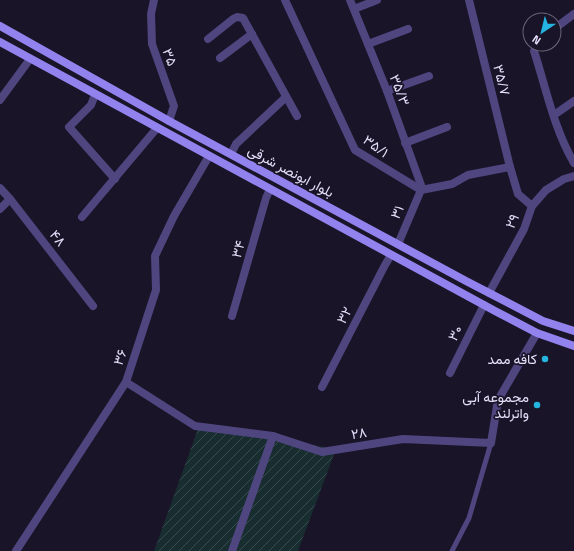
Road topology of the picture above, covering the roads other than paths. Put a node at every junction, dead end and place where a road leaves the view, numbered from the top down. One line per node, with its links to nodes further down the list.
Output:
1 (154, 0): 26 (street, ۳۵)
2 (285, 0): 38 (street, ۳۵/۱)
3 (350, 0): 6 (street, ۳۵/۳)
4 (377, 0): 6 (street)
5 (469, 0): 33 (street, ۳۵/۷)
6 (354, 9): 14 (street, ۳۵/۳)
7 (574, 14): 8 (street)
8 (562, 23)
9 (0, 26): 26 (main road, بلوار ابونصر شرقی)
10 (408, 29): 14 (street)
11 (252, 34): 12 (street); 16 (street); 21 (street)
12 (208, 39)
13 (0, 42): 17 (main road, بلوار ابونصر شرقی)
14 (368, 44): 19 (street, ۳۵/۳)
15 (534, 52): 24 (street)
16 (220, 58)
17 (30, 59): 20 (main road, بلوار ابونصر شرقی); 22 (street)
18 (429, 76): 19 (street)
19 (387, 91): 29 (street, ۳۵/۳)
20 (96, 95): 28 (main road, بلوار ابونصر شرقی); 35 (street)
21 (286, 97): 25 (street); 30 (street)
22 (0, 100)
23 (574, 101): 24 (street)
24 (554, 115): 32 (street)
25 (297, 116)
26 (169, 121): 30 (main road, بلوار ابونصر شرقی)
27 (447, 127): 29 (street)
28 (157, 128): 31 (main road, بلوار ابونصر شرقی); 35 (street)
29 (406, 143): 38 (street, ۳۵/۳)
30 (231, 154): 43 (main road, بلوار ابونصر شرقی)
31 (209, 156): 37 (main road, بلوار ابونصر شرقی); 53 (street, ۳۶)
32 (574, 163)
33 (510, 167): 38 (street); 40 (street, ۳۵/۷)
34 (574, 176): 40 (street, ۲۹)
35 (115, 179): 42 (street)
36 (0, 188): 39 (street, ۴۸)
37 (270, 189): 44 (main road, بلوار ابونصر شرقی); 48 (street, ۳۴)
38 (421, 190): 43 (street, ۳۱)
39 (10, 199): 41 (street); 46 (street, ۴۸)
40 (532, 206): 45 (street, ۲۹)
41 (0, 209)
42 (82, 217)
43 (398, 244): 45 (main road, بلوار ابونصر شرقی)
44 (391, 255): 47 (main road, بلوار ابونصر شرقی); 54 (street, ۳۲)
45 (489, 293): 49 (main road, بلوار ابونصر شرقی)
46 (93, 306)
47 (484, 306): 50 (main road, بلوار ابونصر شرقی); 52 (street, ۳۰)
48 (232, 316)
49 (574, 331)
50 (537, 333): 51 (main road, بلوار ابونصر شرقی); 56 (street)
51 (574, 346)
52 (450, 373)
53 (126, 382): 55 (street, ۲۸); 57 (street, ۳۶)
54 (322, 387)
55 (273, 436): 56 (street, ۲۸); 58 (street)
56 (491, 443): 59 (lane)
57 (16, 551)
58 (232, 551)
59 (452, 551)

